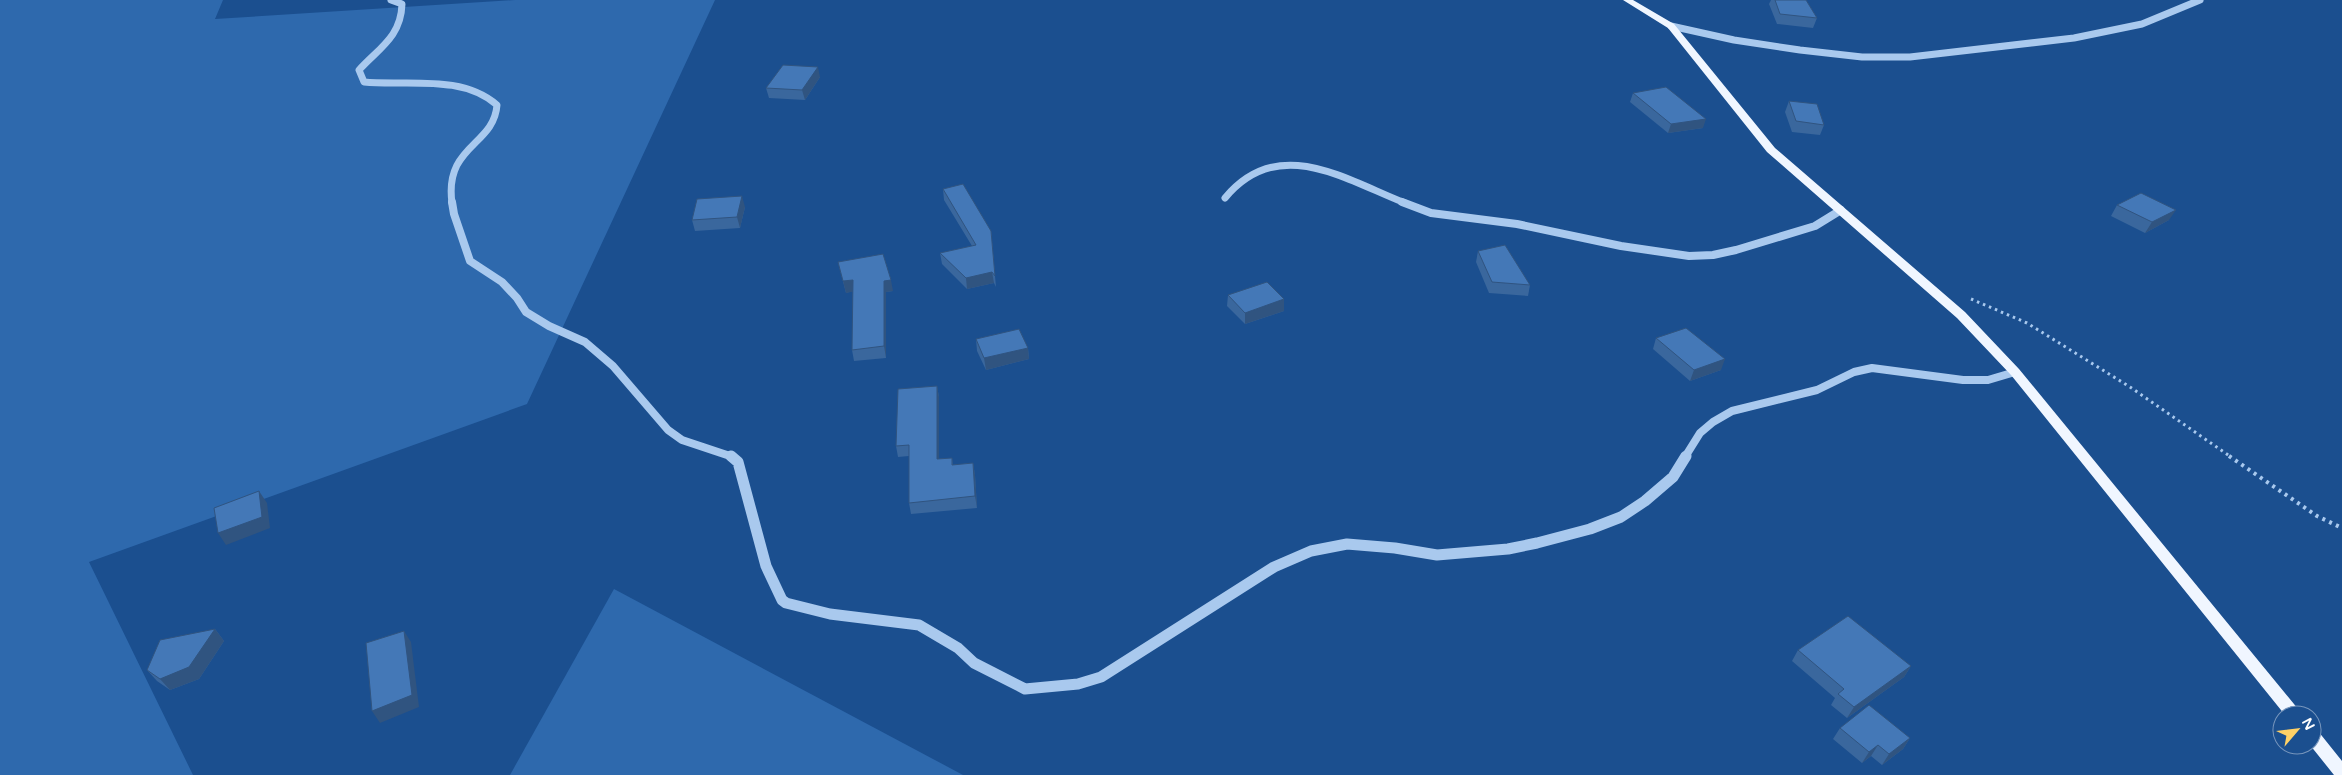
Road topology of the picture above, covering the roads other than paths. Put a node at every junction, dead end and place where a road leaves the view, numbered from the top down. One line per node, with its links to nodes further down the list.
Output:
1 (391, 0): 7 (street)
2 (1627, 0): 4 (main road)
3 (2200, 0): 4 (street)
4 (1671, 26): 6 (main road)
5 (1225, 198): 6 (street)
6 (1841, 210): 7 (main road)
7 (2015, 372): 8 (main road)
8 (2287, 705)
9 (2322, 748): 10 (main road)
10 (2342, 772)

